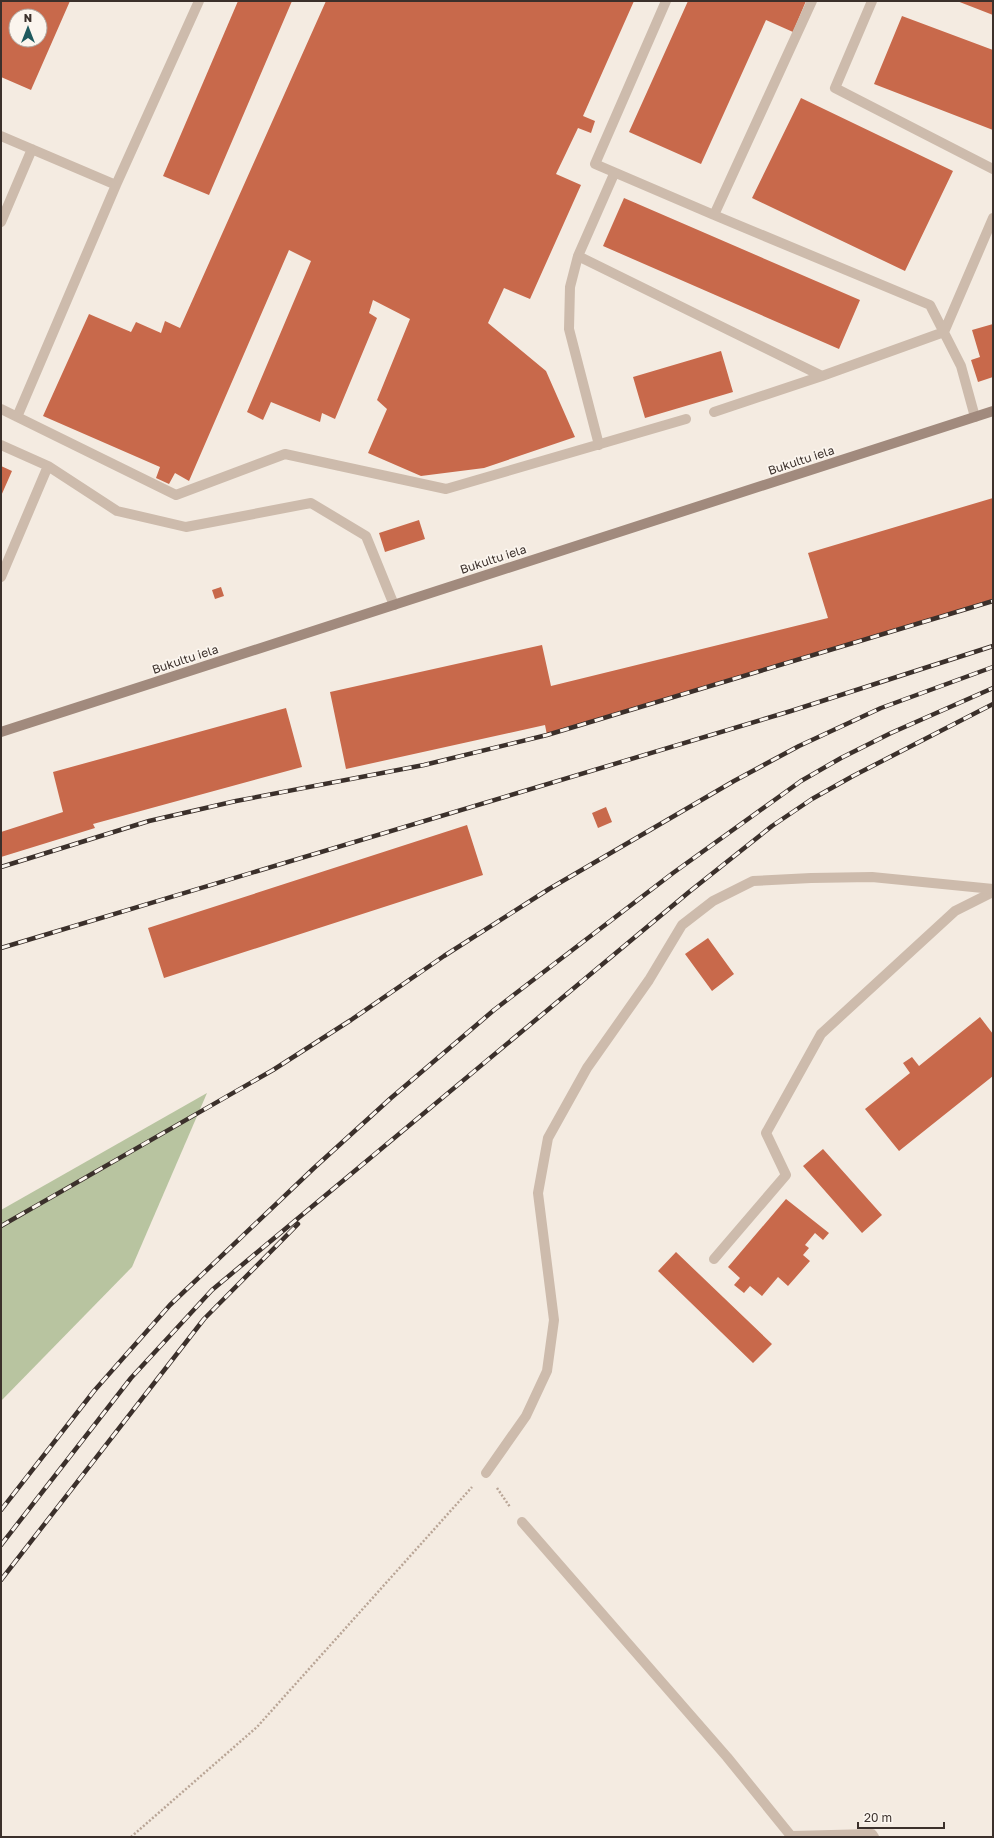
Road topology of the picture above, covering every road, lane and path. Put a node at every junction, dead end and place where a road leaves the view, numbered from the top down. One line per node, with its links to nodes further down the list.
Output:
1 (199, 1): 9 (street)
2 (666, 1): 8 (street)
3 (812, 1): 10 (street)
4 (872, 1): 7 (street)
5 (1, 136): 6 (street)
6 (32, 149): 9 (street); 12 (street)
7 (993, 169)
8 (614, 174): 10 (street); 13 (street)
9 (116, 185): 19 (street)
10 (714, 216): 14 (street)
11 (993, 218): 14 (street)
12 (1, 222)
13 (578, 256): 15 (street); 23 (street)
14 (944, 332): 15 (street); 20 (street)
15 (822, 376): 18 (street)
16 (1, 409): 19 (street)
17 (993, 411): 20 (street, Bukultu iela)
18 (714, 412)
19 (18, 417): 23 (street)
20 (975, 417): 26 (street, Bukultu iela)
21 (686, 419): 23 (street)
22 (1, 445): 24 (street)
23 (599, 445)
24 (48, 466): 25 (street); 26 (street)
25 (1, 577)
26 (394, 605): 27 (street, Bukultu iela)
27 (1, 732)
28 (993, 889): 31 (street)
29 (993, 892): 30 (street)
30 (714, 1259)
31 (486, 1473): 32 (path); 33 (path)
32 (522, 1522): 34 (street)
33 (131, 1837)
34 (874, 1837)

